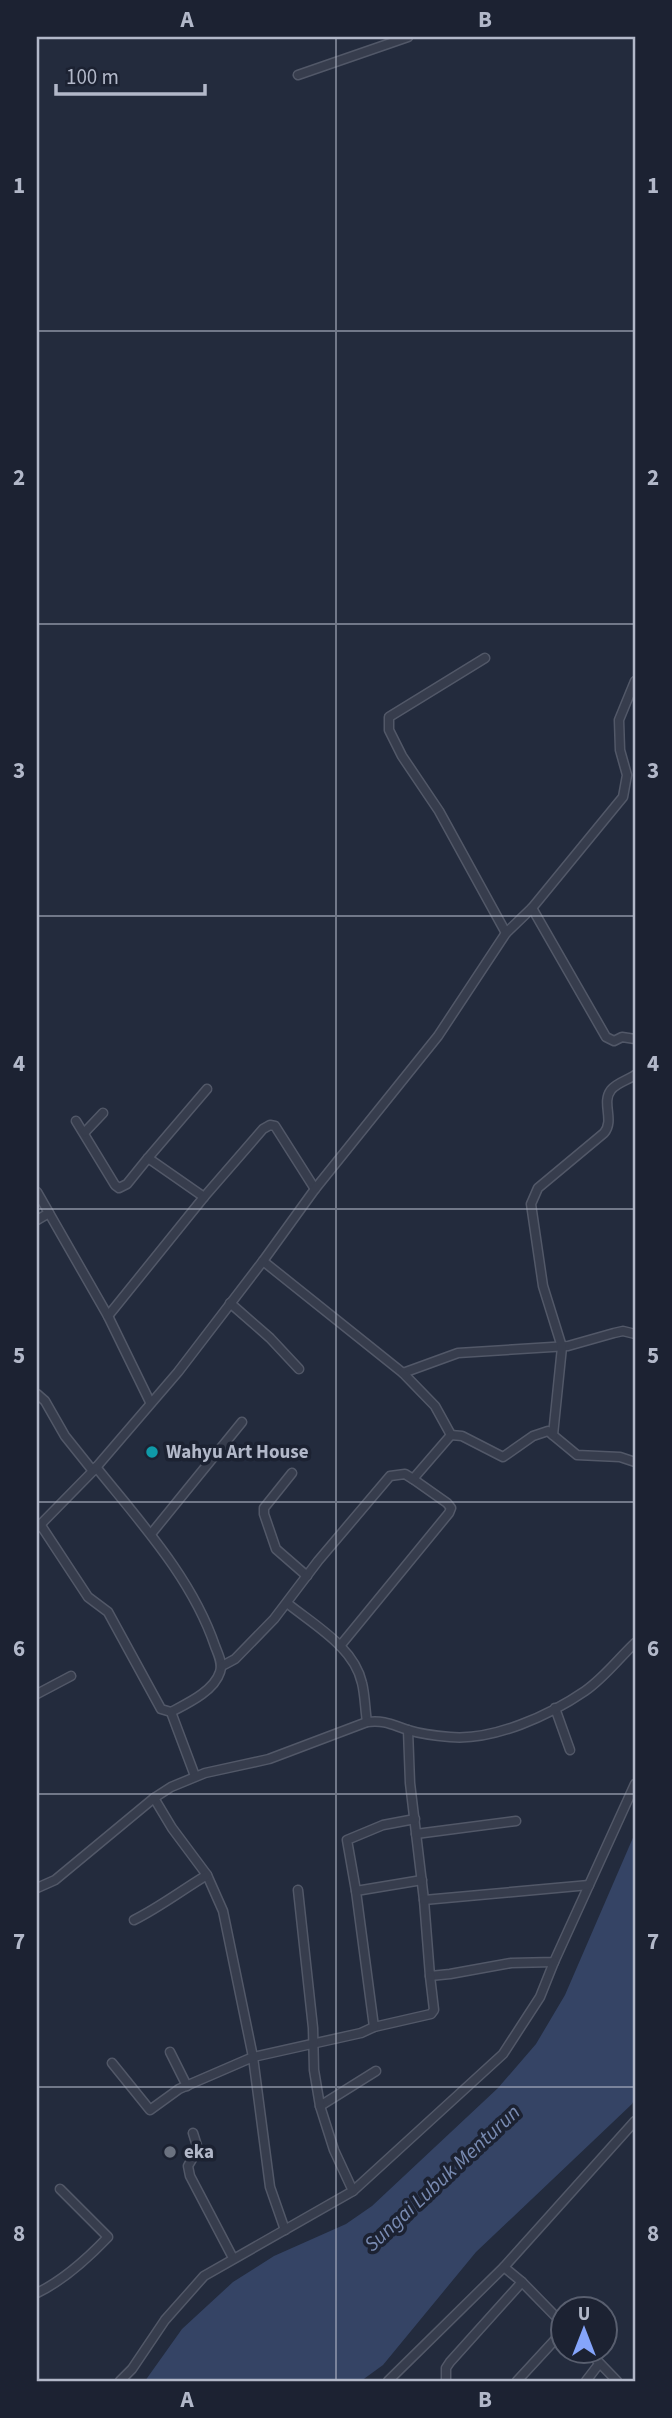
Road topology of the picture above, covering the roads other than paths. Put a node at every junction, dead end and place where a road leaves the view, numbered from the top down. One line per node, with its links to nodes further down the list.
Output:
1 (408, 37): 2 (street)
2 (298, 75)
3 (485, 659): 7 (street)
4 (635, 681): 5 (street)
5 (633, 695): 6 (street)
6 (532, 908): 7 (street); 8 (street)
7 (506, 933): 15 (street)
8 (635, 1039)
9 (635, 1075): 24 (street)
10 (207, 1089): 14 (street)
11 (103, 1113): 13 (street)
12 (76, 1121): 13 (street)
13 (85, 1132): 14 (street)
14 (148, 1158): 17 (street)
15 (315, 1189): 17 (street); 20 (street)
16 (37, 1192): 18 (street)
17 (204, 1198): 22 (street)
18 (49, 1213): 19 (street); 22 (street)
19 (37, 1220)
20 (263, 1261): 21 (street); 26 (street)
21 (230, 1303): 25 (street); 28 (street)
22 (108, 1315): 28 (street)
23 (635, 1334): 24 (street)
24 (562, 1347): 26 (street); 31 (street)
25 (299, 1369)
26 (403, 1373): 30 (street)
27 (37, 1394): 33 (street)
28 (150, 1402): 33 (street)
29 (242, 1422): 37 (street)
30 (450, 1435): 31 (street); 35 (street)
31 (553, 1435): 32 (street)
32 (635, 1462)
33 (94, 1469): 36 (street); 37 (street)
34 (292, 1473): 38 (street)
35 (413, 1479): 38 (street); 41 (street)
36 (39, 1526): 46 (street)
37 (151, 1535): 42 (street)
38 (307, 1576): 39 (street)
39 (287, 1603): 41 (street); 42 (street)
40 (635, 1643): 45 (street)
41 (340, 1646): 47 (street)
42 (222, 1666): 46 (street)
43 (71, 1676): 44 (street)
44 (37, 1694)
45 (555, 1707): 48 (street); 49 (street)
46 (171, 1712): 50 (street)
47 (367, 1722): 48 (street); 50 (street)
48 (408, 1730): 53 (street)
49 (570, 1750)
50 (195, 1776): 52 (street)
51 (635, 1784): 58 (street)
52 (154, 1798): 56 (street); 59 (street)
53 (415, 1819): 55 (street); 61 (street)
54 (516, 1821): 55 (street)
55 (416, 1834): 57 (street)
56 (207, 1875): 63 (street); 69 (street)
57 (422, 1880): 61 (street); 62 (street)
58 (589, 1885): 62 (street); 64 (street)
59 (37, 1888)
60 (298, 1890): 67 (street)
61 (356, 1891): 66 (street)
62 (424, 1900): 65 (street)
63 (134, 1920)
64 (554, 1962): 65 (street); 77 (street)
65 (430, 1976): 66 (street)
66 (374, 2027): 67 (street)
67 (314, 2043): 69 (street); 73 (street)
68 (170, 2052): 72 (street)
69 (253, 2057): 72 (street); 78 (street)
70 (112, 2063): 72 (street)
71 (376, 2071): 73 (street)
72 (187, 2086)
73 (320, 2106): 77 (street)
74 (635, 2121): 80 (street)
75 (193, 2133): 79 (street)
76 (60, 2189): 82 (street)
77 (353, 2192): 78 (street)
78 (285, 2230): 79 (street)
79 (233, 2258): 88 (street)
80 (504, 2267): 81 (street); 87 (street)
81 (522, 2282): 83 (street); 89 (street)
82 (37, 2293)
83 (550, 2313)
84 (550, 2344): 90 (street)
85 (597, 2366): 91 (street)
86 (601, 2366): 92 (street)
87 (391, 2378)
88 (120, 2381)
89 (446, 2381)
90 (517, 2381)
91 (586, 2381)
92 (617, 2381)

